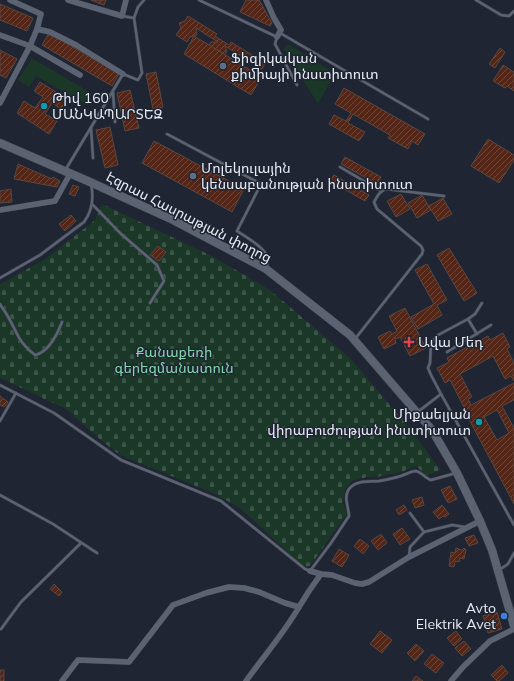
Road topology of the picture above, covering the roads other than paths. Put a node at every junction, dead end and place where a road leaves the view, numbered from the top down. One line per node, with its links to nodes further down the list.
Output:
1 (10, 0): 11 (street)
2 (68, 0): 9 (street)
3 (126, 0): 9 (street)
4 (144, 0): 10 (lane)
5 (199, 0): 13 (lane)
6 (266, 0): 13 (street)
7 (476, 0): 8 (lane)
8 (514, 11)
9 (122, 16): 10 (lane)
10 (134, 18): 15 (lane)
11 (37, 29): 14 (street); 15 (street)
12 (0, 35): 14 (street)
13 (278, 35): 17 (lane); 21 (lane)
14 (30, 46): 16 (street); 19 (street)
15 (123, 74): 18 (lane)
16 (80, 75)
17 (297, 85)
18 (113, 91): 22 (lane); 23 (lane)
19 (2, 95): 20 (street)
20 (0, 103)
21 (428, 119)
22 (115, 122)
23 (90, 128): 27 (lane); 29 (lane)
24 (167, 134): 35 (lane)
25 (0, 140): 29 (street, Էզրաս Հասրաթյան փողոց)
26 (0, 144): 29 (street, Էզրաս Հասրաթյան փողոց)
27 (93, 158)
28 (340, 167): 31 (lane)
29 (67, 171): 30 (street, Էզրաս Հասրաթյան փողոց); 34 (street); 35 (street, Էզրաս Հասրաթյան փողոց)
30 (90, 182): 33 (lane); 35 (street, Էզրաս Հասրաթյան փողոց)
31 (381, 191): 32 (lane); 44 (lane)
32 (444, 196)
33 (92, 203): 36 (lane); 37 (lane)
34 (0, 210)
35 (267, 268): 44 (street, Էզրաս Հասրաթյան փողոց)
36 (0, 278)
37 (150, 303)
38 (482, 303): 40 (lane)
39 (0, 304): 41 (lane)
40 (468, 319): 43 (lane); 48 (lane)
41 (62, 322)
42 (491, 325): 43 (lane)
43 (476, 334): 45 (lane)
44 (355, 339): 49 (street, Էզրաս Հասրաթյան փողոց)
45 (447, 352)
46 (0, 385): 47 (lane)
47 (16, 394): 50 (lane); 63 (lane)
48 (441, 394): 49 (lane); 55 (lane)
49 (418, 412): 51 (street, Էզրաս Հասրաթյան փողոց); 62 (street, Էզրաս Հասրաթյան փողոց)
50 (0, 421)
51 (457, 473): 54 (street, Էզրաս Հասրաթյան փողոց); 63 (lane)
52 (0, 495): 58 (lane)
53 (410, 512): 57 (lane)
54 (480, 521): 56 (street); 62 (street, Էզրաս Հասրաթյան փողոց)
55 (514, 525)
56 (466, 527): 57 (lane); 61 (street)
57 (424, 532): 61 (lane)
58 (81, 543): 59 (lane); 68 (lane)
59 (97, 553)
60 (514, 553): 62 (lane)
61 (409, 557): 64 (street)
62 (499, 570): 66 (street, Էզրաս Հասրաթյան փողոց); 67 (street, Էզրաս Հասրաթյան փողոց)
63 (310, 571): 64 (street)
64 (321, 574): 65 (street)
65 (299, 607): 70 (street); 71 (street)
66 (514, 613)
67 (514, 626)
68 (2, 629)
69 (514, 629): 72 (street)
70 (62, 681)
71 (246, 681)
72 (451, 681)

